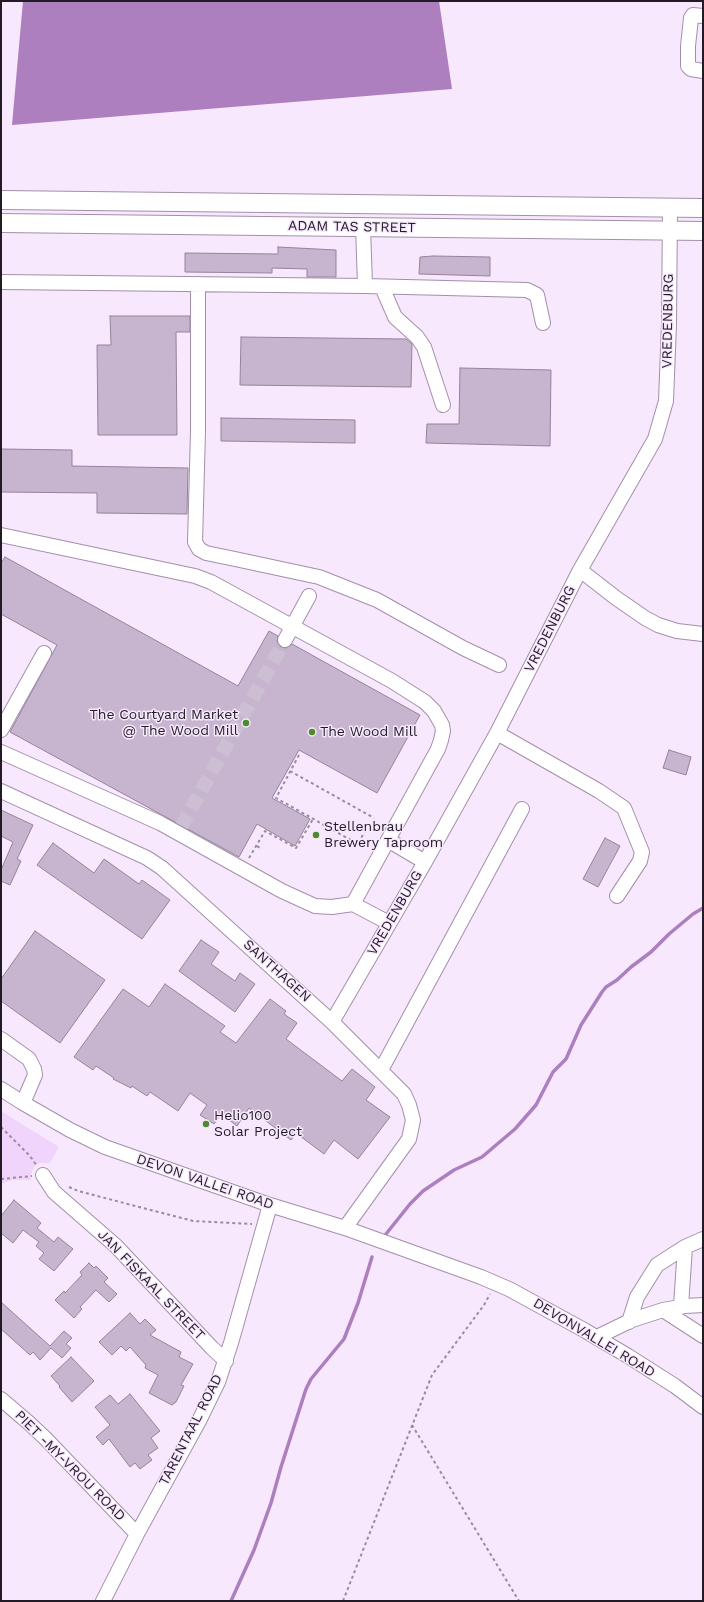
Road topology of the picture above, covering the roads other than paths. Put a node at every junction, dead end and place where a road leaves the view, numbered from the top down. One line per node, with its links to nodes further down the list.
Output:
1 (703, 16): 2 (street)
2 (703, 71)
3 (1, 200): 4 (main road, ADAM TAS STREET)
4 (670, 207): 5 (main road, ADAM TAS STREET); 8 (street, VREDENBURG)
5 (703, 208)
6 (1, 223): 7 (main road, ADAM TAS STREET)
7 (364, 227): 8 (main road, ADAM TAS STREET); 12 (street)
8 (669, 231): 9 (main road, ADAM TAS STREET); 17 (street, VREDENBURG)
9 (703, 231)
10 (1, 282): 11 (street)
11 (198, 284): 12 (street); 23 (street)
12 (365, 286): 13 (street)
13 (382, 287): 14 (street); 15 (street)
14 (543, 324)
15 (443, 405)
16 (1, 535): 19 (street)
17 (580, 570): 20 (street); 25 (street, VREDENBURG)
18 (309, 596): 19 (street)
19 (292, 626): 21 (street); 29 (street)
20 (703, 634)
21 (285, 640)
22 (44, 653): 24 (street)
23 (498, 665)
24 (1, 730)
25 (497, 733): 30 (street, VREDENBURG); 31 (street)
26 (1, 752): 32 (street)
27 (1, 792): 34 (street, SANTHAGEN)
28 (522, 809): 36 (street)
29 (388, 840): 30 (street); 32 (street)
30 (425, 862): 33 (street, VREDENBURG)
31 (617, 896)
32 (354, 904): 33 (street)
33 (390, 923): 34 (street, VREDENBURG)
34 (332, 1022): 36 (street, SANTHAGEN)
35 (1, 1039): 38 (street)
36 (381, 1070): 41 (street, SANTHAGEN)
37 (1, 1088): 38 (street, DEVON VALLEI ROAD)
38 (23, 1104): 40 (street, DEVON VALLEI ROAD)
39 (43, 1175): 51 (street, JAN FISKAAL STREET)
40 (270, 1205): 41 (street, DEVON VALLEI ROAD); 51 (street, TARENTAAL ROAD)
41 (345, 1228): 44 (street, DEVON VALLEI ROAD)
42 (703, 1239): 43 (street)
43 (685, 1247): 46 (street); 48 (street)
44 (481, 1277): 50 (street, DEVONVALLEI ROAD)
45 (703, 1305): 46 (street)
46 (681, 1306): 47 (street)
47 (663, 1310): 48 (street); 49 (street)
48 (629, 1322): 50 (street)
49 (703, 1336)
50 (597, 1337): 53 (street, DEVONVALLEI ROAD)
51 (226, 1361): 54 (street, TARENTAAL ROAD)
52 (1, 1399): 54 (street, PIET -MY-VROU ROAD)
53 (703, 1407)
54 (137, 1534): 55 (street, TARENTAAL ROAD)
55 (103, 1601)

